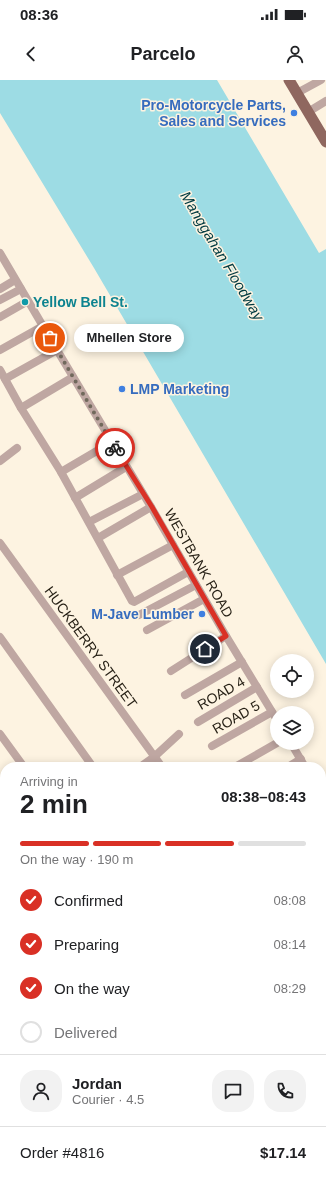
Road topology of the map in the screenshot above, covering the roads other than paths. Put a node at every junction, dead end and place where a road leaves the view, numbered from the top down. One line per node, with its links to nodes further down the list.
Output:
1 (289, 80): 3 (main road)
2 (321, 80): 3 (street)
3 (297, 93): 5 (main road)
4 (326, 101): 5 (street)
5 (308, 112): 6 (main road)
6 (324, 135)
7 (0, 253): 8 (street, WESTBANK ROAD)
8 (16, 280): 9 (street, WESTBANK ROAD); 10 (street)
9 (21, 288): 11 (street); 12 (street, WESTBANK ROAD)
10 (0, 289)
11 (0, 300)
12 (28, 300): 13 (street); 14 (street, WESTBANK ROAD)
13 (0, 317)
14 (43, 326): 15 (street); 16 (street, WESTBANK ROAD)
15 (0, 350)
16 (56, 350): 18 (street, WESTBANK ROAD); 19 (street)
17 (0, 370): 19 (street)
18 (73, 377): 20 (street); 21 (street, WESTBANK ROAD)
19 (5, 379): 20 (street)
20 (21, 408): 25 (street)
21 (112, 442): 24 (street, WESTBANK ROAD); 25 (street)
22 (17, 448): 23 (street)
23 (0, 460)
24 (126, 467): 26 (street, WESTBANK ROAD); 27 (street)
25 (61, 472): 27 (street)
26 (143, 494): 28 (street, WESTBANK ROAD); 29 (street)
27 (75, 498): 29 (street)
28 (152, 507): 30 (street); 32 (street, WESTBANK ROAD)
29 (89, 522): 30 (street)
30 (98, 538): 34 (street)
31 (0, 543): 53 (street, HUCKBERRY STREET)
32 (173, 545): 33 (street, WESTBANK ROAD); 34 (street)
33 (188, 572): 34 (street); 35 (street, WESTBANK ROAD)
34 (117, 575)
35 (196, 585): 36 (street, WESTBANK ROAD); 37 (street)
36 (204, 599): 38 (street); 39 (street, WESTBANK ROAD)
37 (139, 615)
38 (147, 630)
39 (226, 636): 41 (street, WESTBANK ROAD); 42 (street)
40 (0, 637): 55 (street)
41 (242, 662): 43 (street, WESTBANK ROAD); 44 (street)
42 (171, 671)
43 (257, 687): 45 (street, WESTBANK ROAD); 47 (street, ROAD 4)
44 (185, 695)
45 (270, 709)
46 (270, 713): 50 (street, ROAD 5)
47 (198, 722)
48 (0, 734): 54 (street)
49 (179, 734): 53 (street)
50 (212, 746)
51 (270, 747): 58 (street)
52 (295, 750): 59 (street)
53 (154, 757): 56 (street); 57 (street, HUCKBERRY STREET)
54 (20, 762)
55 (90, 762)
56 (147, 762)
57 (158, 762)
58 (244, 762)
59 (302, 762)

